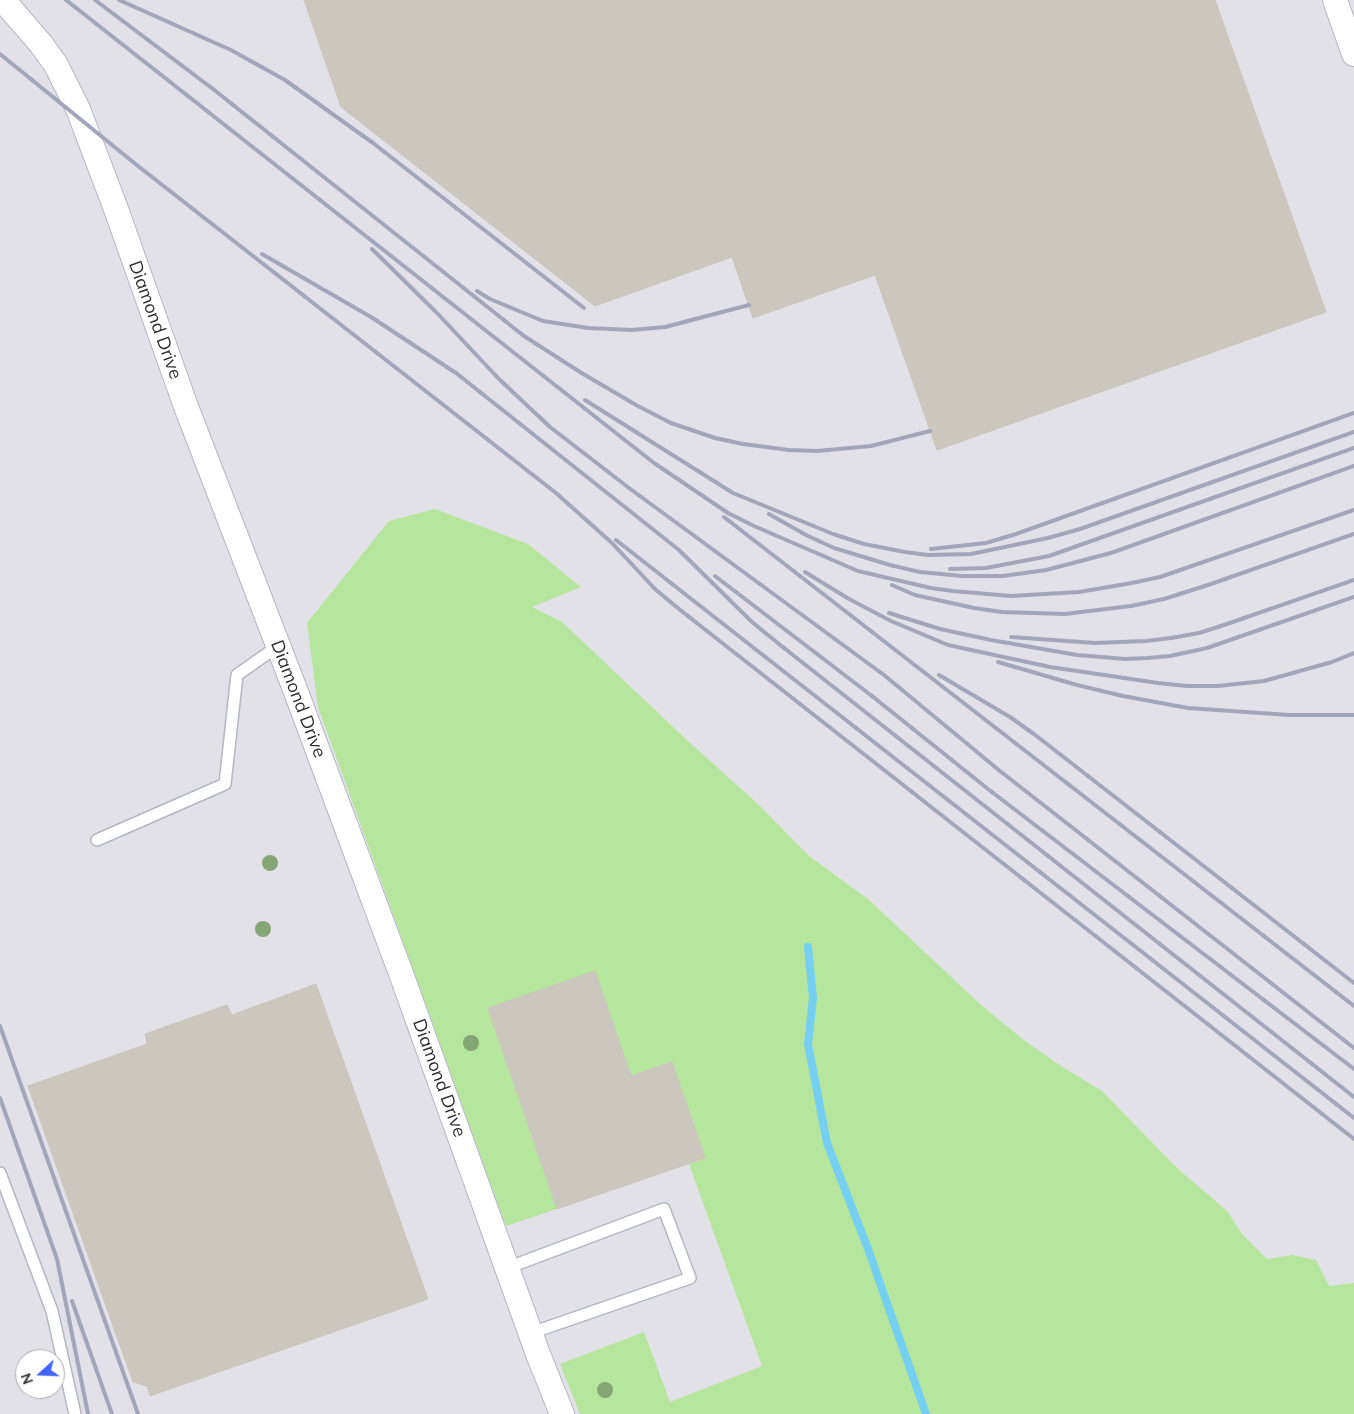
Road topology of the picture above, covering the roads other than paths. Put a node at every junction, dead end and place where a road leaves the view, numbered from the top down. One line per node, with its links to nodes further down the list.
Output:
1 (3, 0): 4 (street, Diamond Drive)
2 (1335, 0): 3 (street)
3 (1354, 54)
4 (278, 646): 5 (lane); 7 (street, Diamond Drive)
5 (97, 840)
6 (0, 1174): 9 (lane)
7 (507, 1268): 8 (street, Diamond Drive); 8 (lane)
8 (531, 1334): 10 (street, Diamond Drive)
9 (75, 1414)
10 (562, 1414)

